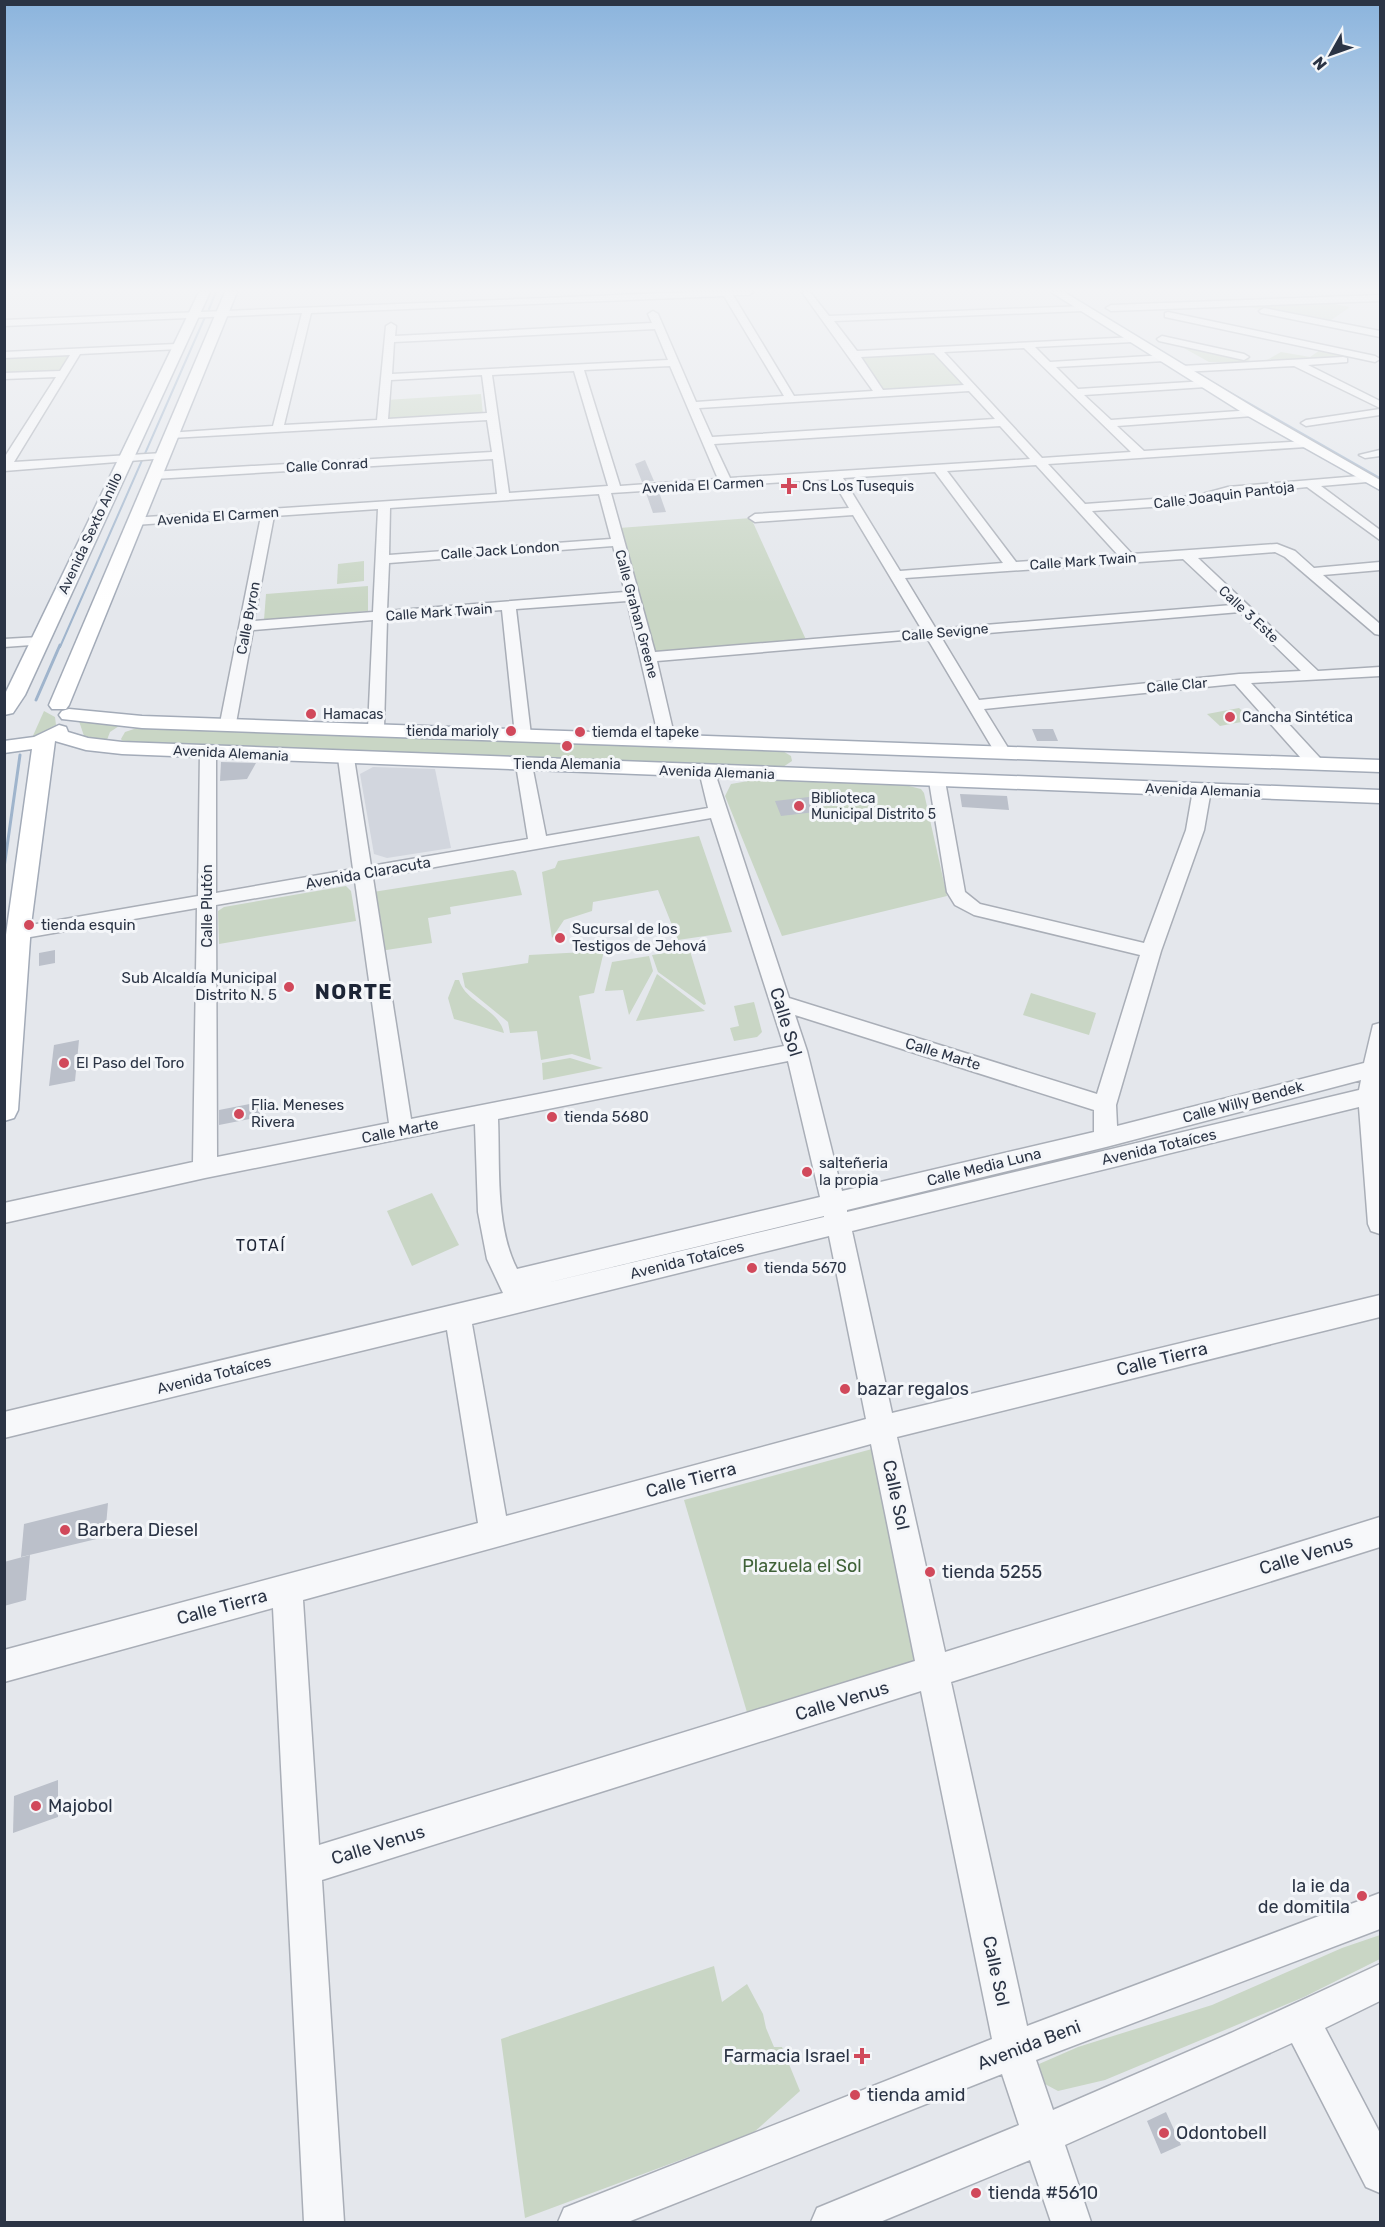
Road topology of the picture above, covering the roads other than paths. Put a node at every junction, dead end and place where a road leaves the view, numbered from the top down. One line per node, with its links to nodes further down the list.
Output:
1 (49, 396): 37 (street)
2 (156, 396): 34 (main road, Avenida Sexto Anillo)
3 (188, 396): 26 (main road)
4 (286, 396): 24 (street)
5 (385, 396): 22 (street)
6 (490, 396): 19 (street)
7 (585, 396): 45 (street, Calle Grahan Greene)
8 (688, 396): 15 (street)
9 (827, 396): 14 (street)
10 (979, 396): 21 (street)
11 (1079, 396): 23 (street)
12 (1225, 396): 18 (main road)
13 (1363, 396): 16 (street)
14 (789, 398): 15 (street)
15 (692, 405): 27 (street)
16 (1380, 405)
17 (1380, 412): 20 (street)
18 (1253, 413): 23 (street); 28 (main road)
19 (494, 416): 22 (street); 31 (street)
20 (1301, 420): 25 (main road)
21 (1004, 422): 27 (street); 35 (street)
22 (382, 423): 24 (street)
23 (1108, 423): 33 (street)
24 (278, 429): 26 (street)
25 (1326, 434)
26 (171, 435): 32 (main road)
27 (708, 441): 42 (street)
28 (1306, 444): 33 (street, Avenida El Carmen); 41 (main road)
29 (1360, 453): 30 (street); 36 (main road)
30 (1380, 453)
31 (499, 455): 39 (street, Calle Conrad); 46 (street)
32 (158, 456): 34 (street); 39 (main road)
33 (1142, 456): 35 (street, Avenida El Carmen)
34 (130, 459): 37 (street); 69 (main road, Avenida Sexto Anillo)
35 (1041, 463): 38 (street, Avenida El Carmen); 48 (street)
36 (1380, 464)
37 (5, 467)
38 (939, 469): 40 (street, Avenida El Carmen); 58 (street)
39 (154, 475): 52 (main road)
40 (836, 476): 42 (street, Avenida El Carmen); 49 (street)
41 (1367, 478): 43 (street, Calle Joaquin Pantoja); 44 (main road)
42 (726, 484): 45 (street, Avenida El Carmen)
43 (1312, 485): 48 (street, Calle Joaquin Pantoja); 53 (street)
44 (1380, 486)
45 (609, 490): 46 (street, Avenida El Carmen); 54 (street, Calle Grahan Greene)
46 (504, 497): 47 (street, Avenida El Carmen)
47 (384, 505): 50 (street, Avenida El Carmen); 57 (street)
48 (1081, 508): 56 (street)
49 (856, 511): 51 (street); 61 (street)
50 (268, 512): 52 (street, Avenida El Carmen); 66 (street, Calle Byron)
51 (755, 518)
52 (135, 521): 76 (main road)
53 (1380, 536)
54 (618, 542): 57 (street, Calle Jack London); 62 (street, Calle Grahan Greene)
55 (1185, 553): 56 (street, Calle Mark Twain); 60 (street, Calle Mark Twain); 64 (street, Calle 3 Este)
56 (1127, 557): 58 (street, Calle Mark Twain)
57 (383, 559): 65 (street)
58 (1012, 566): 61 (street, Calle Mark Twain)
59 (1380, 566): 60 (street)
60 (1310, 572): 67 (street)
61 (896, 575): 68 (street)
62 (632, 596): 63 (street, Calle Mark Twain); 71 (street, Calle Grahan Greene)
63 (509, 606): 65 (street, Calle Mark Twain); 81 (street)
64 (1242, 608): 68 (street, Calle Sevigne); 73 (street, Calle 3 Este)
65 (381, 616): 66 (street, Calle Mark Twain); 80 (street)
66 (246, 626): 79 (street, Calle Byron)
67 (1380, 631)
68 (931, 633): 71 (street, Calle Sevigne); 75 (street)
69 (40, 641): 70 (street); 77 (main road, Avenida Sexto Anillo)
70 (4, 643)
71 (649, 657): 83 (street, Calle Grahan Greene)
72 (1380, 672): 73 (street, Calle Clar)
73 (1314, 675): 74 (street, Calle Clar)
74 (1239, 679): 75 (street, Calle Clar); 91 (street)
75 (974, 705): 89 (street)
76 (50, 707): 77 (main road, Avenida Alemania); 78 (main road, Avenida Alemania); 82 (main road)
77 (5, 709)
78 (142, 722): 79 (main road, Avenida Alemania); 86 (main road)
79 (228, 723): 80 (main road, Avenida Alemania)
80 (376, 728): 81 (main road, Avenida Alemania)
81 (523, 735): 83 (main road, Avenida Alemania)
82 (49, 737): 85 (main road); 86 (main road, Avenida Alemania); 103 (main road)
83 (667, 739): 84 (main road, Avenida Alemania)
84 (774, 743): 87 (main road, Avenida Alemania); 94 (main road)
85 (4, 747)
86 (122, 748): 88 (main road, Avenida Alemania)
87 (934, 749): 89 (main road, Avenida Alemania); 95 (main road)
88 (208, 751): 90 (main road, Avenida Alemania); 102 (street, Calle Plutón)
89 (1002, 751): 91 (main road, Avenida Alemania)
90 (346, 758): 92 (main road, Avenida Alemania); 101 (street)
91 (1314, 762): 93 (main road, Avenida Alemania)
92 (524, 765): 94 (main road, Avenida Alemania); 100 (street)
93 (1380, 766)
94 (720, 772): 95 (main road, Avenida Alemania); 99 (street, Calle Sol)
95 (853, 777): 96 (main road, Avenida Alemania)
96 (937, 781): 97 (main road, Avenida Alemania); 104 (street)
97 (1202, 790): 98 (main road, Avenida Alemania); 104 (street)
98 (1380, 797)
99 (718, 812): 100 (street, Avenida Claracuta); 105 (street, Calle Sol)
100 (538, 843): 101 (street, Avenida Claracuta)
101 (362, 874): 102 (street, Avenida Claracuta); 113 (street)
102 (207, 900): 103 (street, Avenida Claracuta); 115 (street, Calle Plutón)
103 (14, 929): 111 (main road)
104 (1151, 951): 110 (street)
105 (781, 1003): 107 (street, Calle Sol); 110 (street, Calle Marte)
106 (1380, 1030): 108 (street)
107 (796, 1051): 112 (street, Calle Marte); 117 (street, Calle Sol)
108 (1378, 1067): 109 (street); 114 (street, Calle Willy Bendek)
109 (1369, 1096): 117 (street, Avenida Totaíces); 118 (street)
110 (1106, 1105): 114 (street)
111 (4, 1110)
112 (486, 1114): 113 (street, Calle Marte); 119 (street)
113 (401, 1131): 115 (street, Calle Marte)
114 (1106, 1138): 117 (street, Calle Media Luna)
115 (206, 1169): 116 (street, Calle Marte)
116 (4, 1213)
117 (835, 1213): 119 (street, Avenida Totaíces); 123 (street, Calle Sol)
118 (1380, 1224)
119 (516, 1291): 121 (street, Avenida Totaíces)
120 (1380, 1306): 123 (street, Calle Tierra)
121 (458, 1316): 122 (street, Avenida Totaíces); 125 (street)
122 (4, 1425)
123 (882, 1428): 125 (street, Calle Tierra); 128 (street, Calle Sol)
124 (1380, 1532): 128 (street, Calle Venus)
125 (494, 1533): 126 (street, Calle Tierra)
126 (287, 1589): 127 (street, Calle Tierra); 129 (street)
127 (4, 1666)
128 (933, 1672): 129 (street, Calle Venus); 133 (street, Calle Sol)
129 (303, 1868): 136 (street)
130 (1380, 1911): 133 (street, Avenida Beni)
131 (1380, 1982): 132 (street)
132 (1301, 2021): 134 (street); 135 (street)
133 (1013, 2050): 134 (street, Calle Sol); 137 (street, Avenida Beni)
134 (1041, 2137): 138 (street); 139 (street, Calle Sol)
135 (1380, 2173)
136 (324, 2223)
137 (578, 2223)
138 (831, 2223)
139 (1071, 2223)

